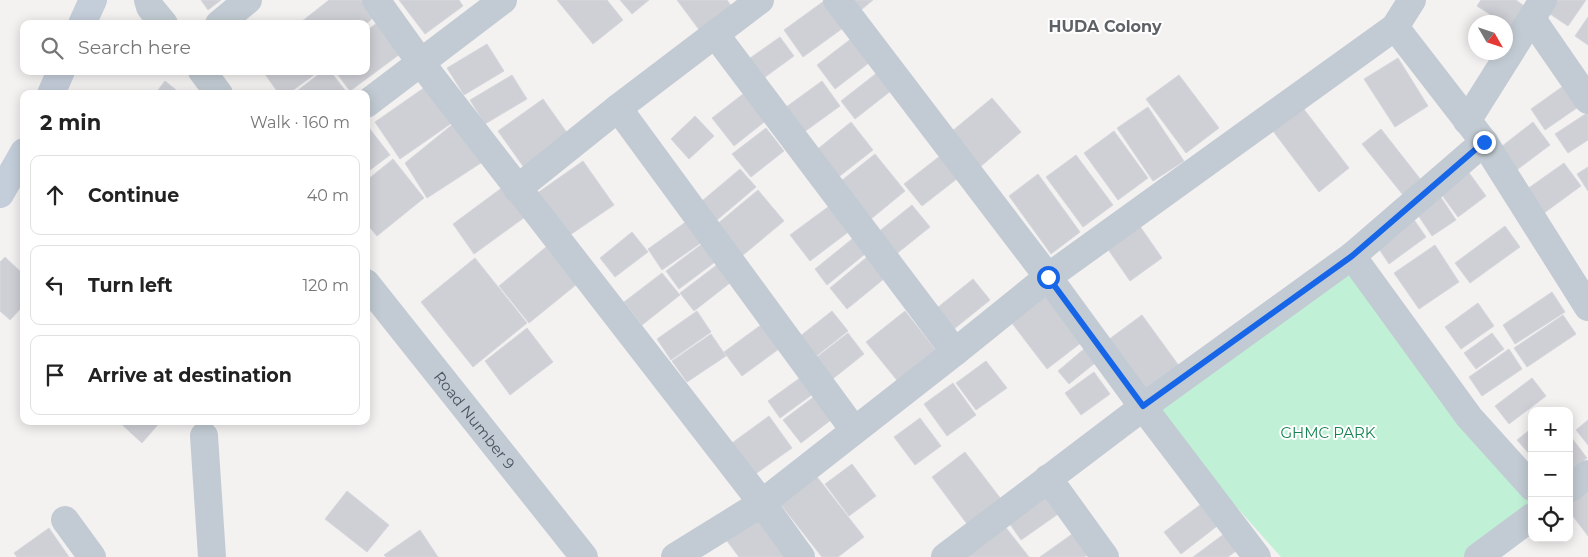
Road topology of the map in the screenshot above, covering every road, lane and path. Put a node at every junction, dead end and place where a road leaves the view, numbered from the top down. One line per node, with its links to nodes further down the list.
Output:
1 (93, 0): 10 (main road)
2 (148, 0): 11 (street)
3 (248, 0): 12 (street)
4 (376, 0): 15 (street)
5 (503, 0): 15 (street)
6 (760, 0): 14 (street)
7 (837, 0): 29 (street)
8 (1412, 0): 13 (street)
9 (1538, 9): 20 (street); 23 (street)
10 (84, 20)
11 (161, 20)
12 (224, 20)
13 (1395, 27): 23 (street); 29 (street)
14 (714, 34): 22 (street); 32 (street)
15 (421, 63): 21 (street); 26 (street)
16 (59, 75): 18 (main road)
17 (205, 75): 19 (street)
18 (53, 90)
19 (216, 90)
20 (1588, 100)
21 (370, 101)
22 (618, 108): 26 (street); 34 (street)
23 (1466, 121): 24 (street)
24 (1484, 142): 28 (street); 31 (street)
25 (20, 159): 27 (main road)
26 (517, 188): 40 (street)
27 (0, 194)
28 (1352, 256): 33 (street); 38 (street)
29 (1048, 277): 32 (street); 33 (street)
30 (370, 288): 45 (street, Road Number 9)
31 (1588, 307)
32 (955, 352): 34 (street)
33 (1143, 406): 37 (street); 50 (street)
34 (854, 430): 40 (street)
35 (204, 436): 44 (street)
36 (1588, 474): 39 (street)
37 (1048, 478): 48 (street); 49 (street)
38 (1528, 483)
39 (1573, 486)
40 (762, 503): 46 (street); 47 (street)
41 (64, 520): 43 (street)
42 (1528, 520): 51 (street)
43 (92, 557)
44 (212, 557)
45 (584, 557)
46 (675, 557)
47 (801, 557)
48 (946, 557)
49 (1105, 557)
50 (1257, 557)
51 (1478, 557)

